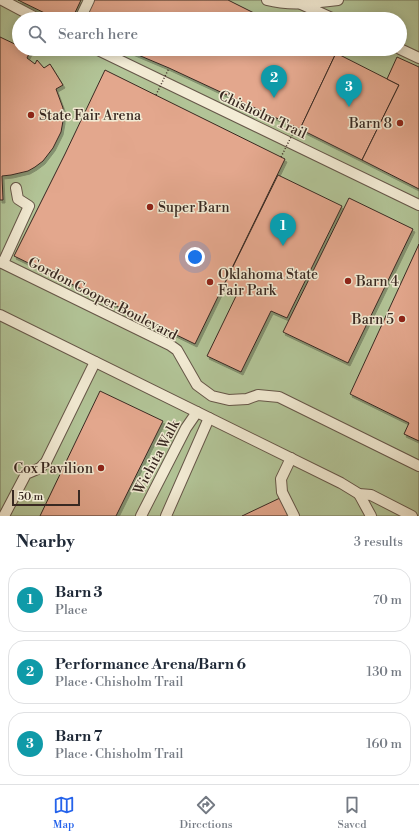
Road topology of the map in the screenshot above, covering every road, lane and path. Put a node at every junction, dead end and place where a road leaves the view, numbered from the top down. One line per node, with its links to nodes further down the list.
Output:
1 (2, 0): 7 (street)
2 (89, 0): 8 (street)
3 (267, 0): 6 (street)
4 (338, 0): 5 (street)
5 (324, 1): 6 (street)
6 (298, 3): 9 (street)
7 (25, 12)
8 (83, 12)
9 (318, 12)
10 (407, 52): 12 (street)
11 (110, 56): 18 (street, Chisholm Trail)
12 (419, 58)
13 (169, 68): 14 (path, bridge)
14 (156, 95)
15 (296, 127): 16 (path, bridge)
16 (281, 157)
17 (16, 188): 19 (street)
18 (419, 205)
19 (1, 262): 25 (street, Gordon Cooper Boulevard)
20 (0, 315): 21 (street)
21 (95, 362): 22 (street); 27 (street)
22 (197, 412): 23 (street); 28 (street, Wichita Walk)
23 (210, 418): 24 (street); 29 (street)
24 (291, 458): 26 (street); 30 (street)
25 (419, 466)
26 (359, 494): 31 (street); 32 (street)
27 (4, 516)
28 (141, 516)
29 (166, 516)
30 (294, 516)
31 (371, 516)
32 (412, 516)

